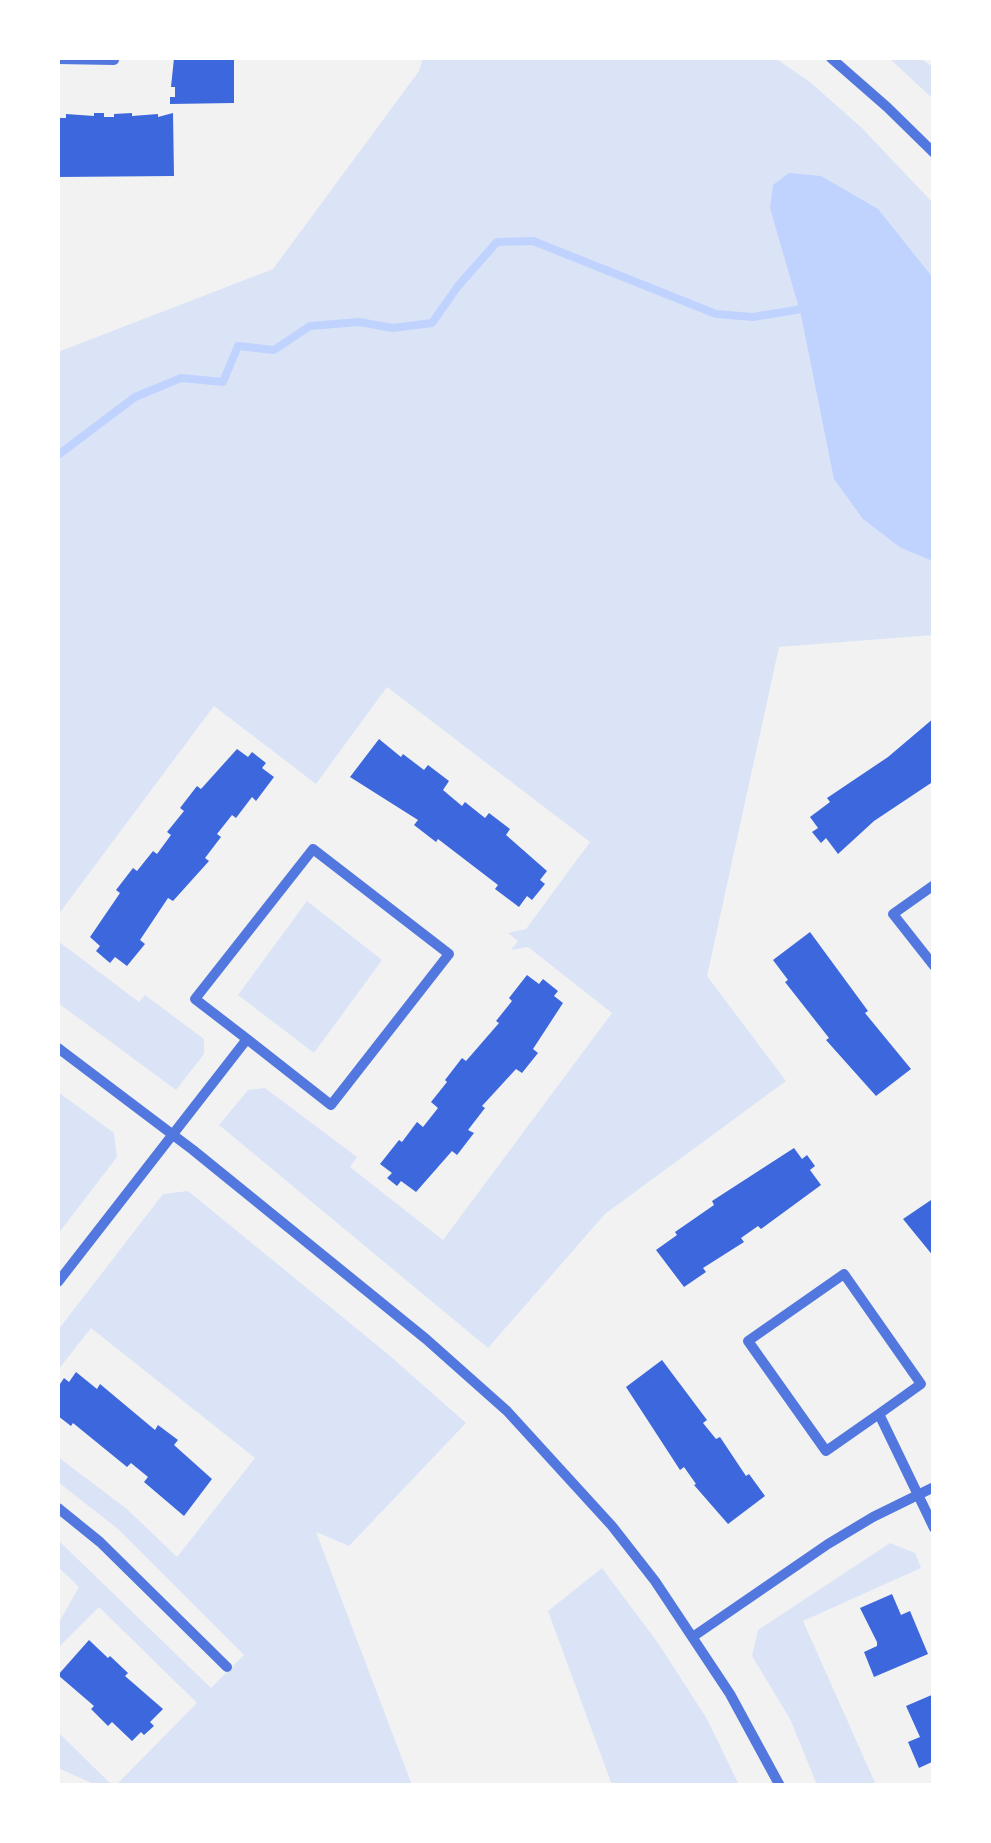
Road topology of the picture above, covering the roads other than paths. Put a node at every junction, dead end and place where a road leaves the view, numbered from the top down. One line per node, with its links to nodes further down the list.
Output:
1 (114, 58): 3 (street)
2 (831, 58): 4 (street)
3 (58, 59)
4 (934, 153)
5 (934, 885): 6 (street)
6 (934, 966)
7 (246, 1039): 7 (street); 9 (street)
8 (58, 1048): 9 (street)
9 (172, 1134): 10 (street); 16 (street)
10 (58, 1282)
11 (879, 1414): 11 (street); 13 (street)
12 (934, 1487): 13 (street)
13 (919, 1494): 15 (street); 16 (street)
14 (58, 1508): 17 (street)
15 (934, 1528)
16 (694, 1636): 18 (street)
17 (227, 1666)
18 (780, 1786)

